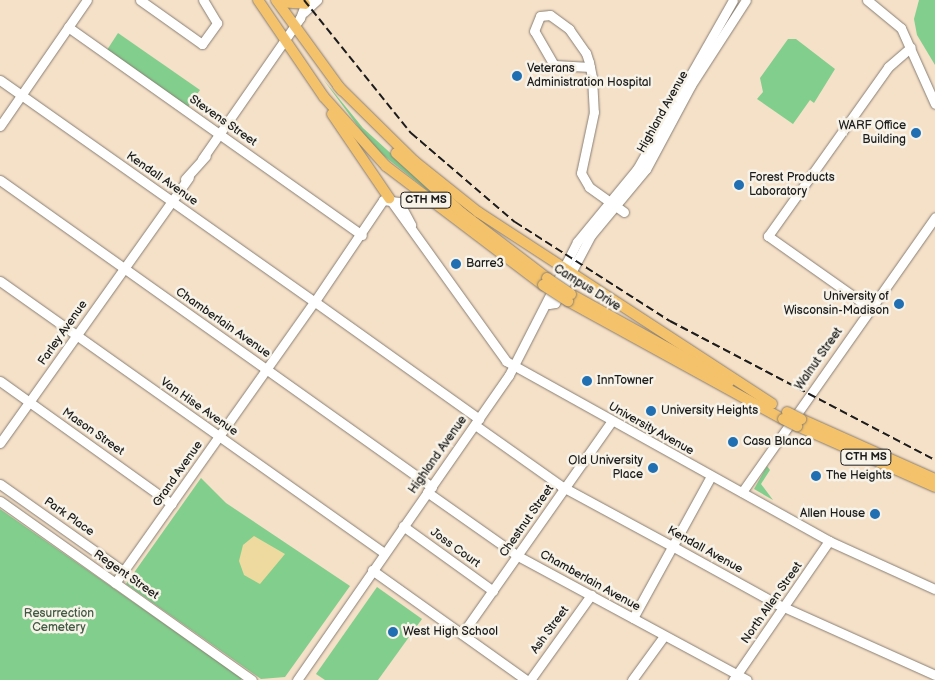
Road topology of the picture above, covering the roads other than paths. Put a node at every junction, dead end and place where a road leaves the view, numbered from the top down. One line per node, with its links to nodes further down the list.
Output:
1 (87, 0): 12 (street)
2 (140, 0): 3 (street)
3 (203, 0)
4 (258, 0): 13 (main road, CTH MS)
5 (317, 0): 10 (street, Farley Avenue)
6 (734, 0): 28 (street, Highland Avenue)
7 (746, 0): 28 (street, Highland Avenue)
8 (867, 0): 14 (street)
9 (277, 1): 10 (main road); 11 (main road, CTH MS)
10 (305, 5): 11 (street, Farley Avenue)
11 (294, 26): 13 (street, Farley Avenue); 18 (main road, Campus Drive / CTH MS)
12 (68, 27): 20 (street); 24 (street, Stevens Street)
13 (285, 41): 21 (main road, CTH MS); 24 (street, Farley Avenue)
14 (911, 47): 17 (street); 42 (street)
15 (590, 67): 15 (street); 28 (street)
16 (0, 80): 20 (street, Kendall Avenue)
17 (925, 82): 19 (street); 22 (street)
18 (338, 86): 37 (main road); 39 (main road, Campus Drive / CTH MS)
19 (935, 92)
20 (22, 95): 23 (street); 27 (street, Kendall Avenue)
21 (324, 97): 26 (main road); 39 (main road, Campus Drive / CTH MS)
22 (935, 104)
23 (0, 126)
24 (220, 134): 27 (street, Farley Avenue); 35 (street, Stevens Street)
25 (0, 180): 36 (street, Chamberlain Avenue)
26 (389, 198): 29 (street); 31 (street, Grand Avenue); 33 (street)
27 (172, 201): 36 (street, Farley Avenue); 41 (street, Kendall Avenue)
28 (612, 204): 30 (street); 37 (street, Highland Avenue)
29 (398, 212): 31 (street); 33 (street)
30 (624, 212)
31 (377, 213): 35 (street, Grand Avenue)
32 (935, 217): 34 (street, Walnut Street)
33 (411, 225): 44 (street, University Avenue)
34 (931, 230): 42 (street, Walnut Street)
35 (362, 235): 41 (street, Grand Avenue)
36 (124, 268): 43 (street, Farley Avenue); 45 (street, Chamberlain Avenue)
37 (568, 271): 44 (street, Highland Avenue); 48 (main road)
38 (0, 281): 43 (street, Van Hise Avenue)
39 (545, 281): 40 (main road, Campus Drive / CTH MS, bridge)
40 (569, 298): 48 (main road, Campus Drive / CTH MS); 49 (main road, Campus Drive / CTH MS)
41 (314, 301): 45 (street, Grand Avenue); 50 (street, Kendall Avenue)
42 (870, 308): 61 (street, Walnut Street)
43 (76, 336): 47 (street, Farley Avenue); 53 (street, Van Hise Avenue)
44 (514, 366): 50 (street, Highland Avenue); 51 (street, University Avenue)
45 (267, 370): 53 (street, Grand Avenue); 60 (street, Chamberlain Avenue)
46 (0, 381): 47 (street, Mason Street)
47 (29, 402): 54 (street, Farley Avenue); 63 (street, Mason Street)
48 (772, 404): 49 (main road, Campus Drive / CTH MS)
49 (785, 416): 52 (main road, Campus Drive / CTH MS, bridge)
50 (477, 422): 59 (street, Kendall Avenue); 60 (street, Highland Avenue)
51 (611, 422): 55 (street, University Avenue); 59 (street, Chestnut Street)
52 (799, 422): 56 (main road, Campus Drive / CTH MS); 58 (main road, Campus Drive / CTH MS)
53 (220, 437): 63 (street, Grand Avenue); 67 (street, Van Hise Avenue)
54 (0, 443)
55 (710, 476): 61 (street, University Avenue); 66 (street)
56 (935, 479)
57 (0, 484): 70 (street, Park Place)
58 (935, 487)
59 (566, 488): 66 (street, Kendall Avenue); 68 (street, Chestnut Street)
60 (429, 489): 64 (street, Highland Avenue); 68 (street, Chamberlain Avenue)
61 (742, 492): 65 (street, University Avenue)
62 (0, 501): 71 (street, Regent Street)
63 (172, 504): 70 (street, Grand Avenue)
64 (403, 526): 67 (street, Highland Avenue); 73 (street, Joss Court)
65 (829, 541): 72 (street, University Avenue); 75 (street, North Allen Street)
66 (672, 546): 75 (street, Kendall Avenue); 76 (street)
67 (384, 553): 69 (street, Highland Avenue)
68 (518, 556): 73 (street, Chestnut Street); 74 (street, Chamberlain Avenue)
69 (372, 570): 77 (street); 79 (street, Highland Avenue)
70 (123, 571): 71 (street, Grand Avenue)
71 (115, 583): 80 (street, Regent Street)
72 (935, 589)
73 (493, 591): 77 (street, Chestnut Street)
74 (590, 595): 76 (street, Chamberlain Avenue); 88 (street, Ash Street)
75 (784, 607): 81 (street, Kendall Avenue); 82 (street, North Allen Street)
76 (633, 618): 78 (street, Chamberlain Avenue)
77 (462, 634): 87 (street)
78 (664, 636): 82 (street, Chamberlain Avenue); 89 (street)
79 (305, 665): 85 (street, Highland Avenue); 86 (street, Highland Avenue)
80 (238, 670): 83 (street, Regent Street); 84 (street, Regent Street)
81 (935, 675)
82 (735, 678): 90 (street, Chamberlain Avenue)
83 (246, 680)
84 (252, 680)
85 (290, 680)
86 (297, 680)
87 (526, 680)
88 (530, 680)
89 (632, 680)
90 (747, 680)

